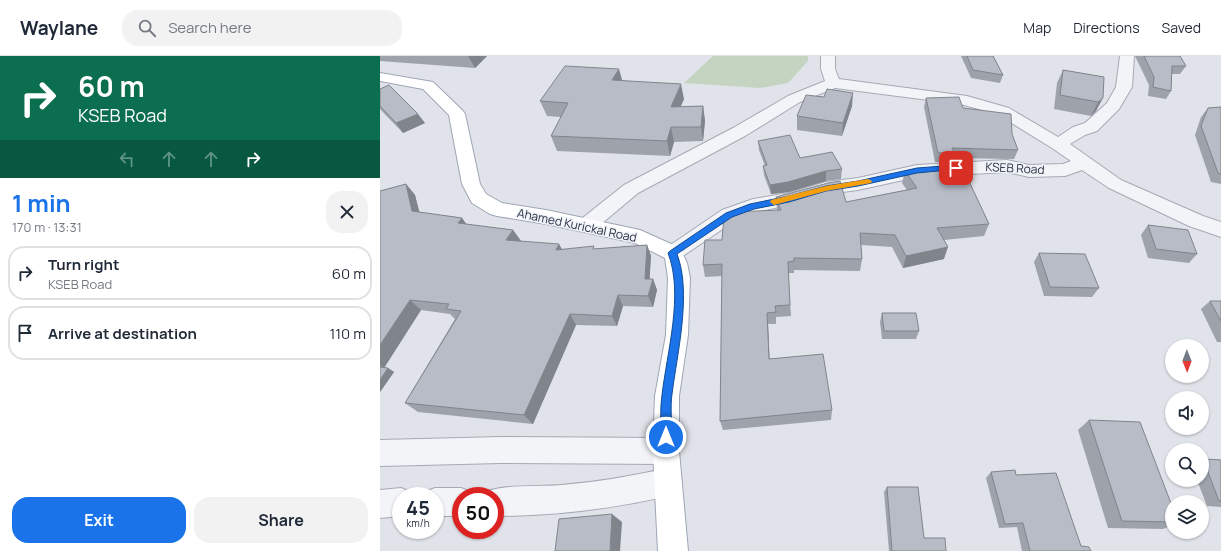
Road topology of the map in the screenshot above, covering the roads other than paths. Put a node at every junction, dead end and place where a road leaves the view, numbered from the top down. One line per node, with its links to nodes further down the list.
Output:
1 (828, 56): 4 (street)
2 (1127, 56): 5 (street)
3 (380, 77): 7 (main road, Ahamed Kurickal Road)
4 (833, 83): 5 (street); 7 (street)
5 (1058, 144): 6 (street)
6 (1085, 162): 8 (street); 9 (street, KSEB Road)
7 (587, 225): 9 (main road, Ahamed Kurickal Road)
8 (1221, 230)
9 (673, 253): 10 (main road)
10 (666, 451): 11 (street); 12 (main road)
11 (380, 453)
12 (668, 482): 13 (street); 16 (main road)
13 (504, 502)
14 (392, 503): 15 (street)
15 (380, 504)
16 (673, 551)

